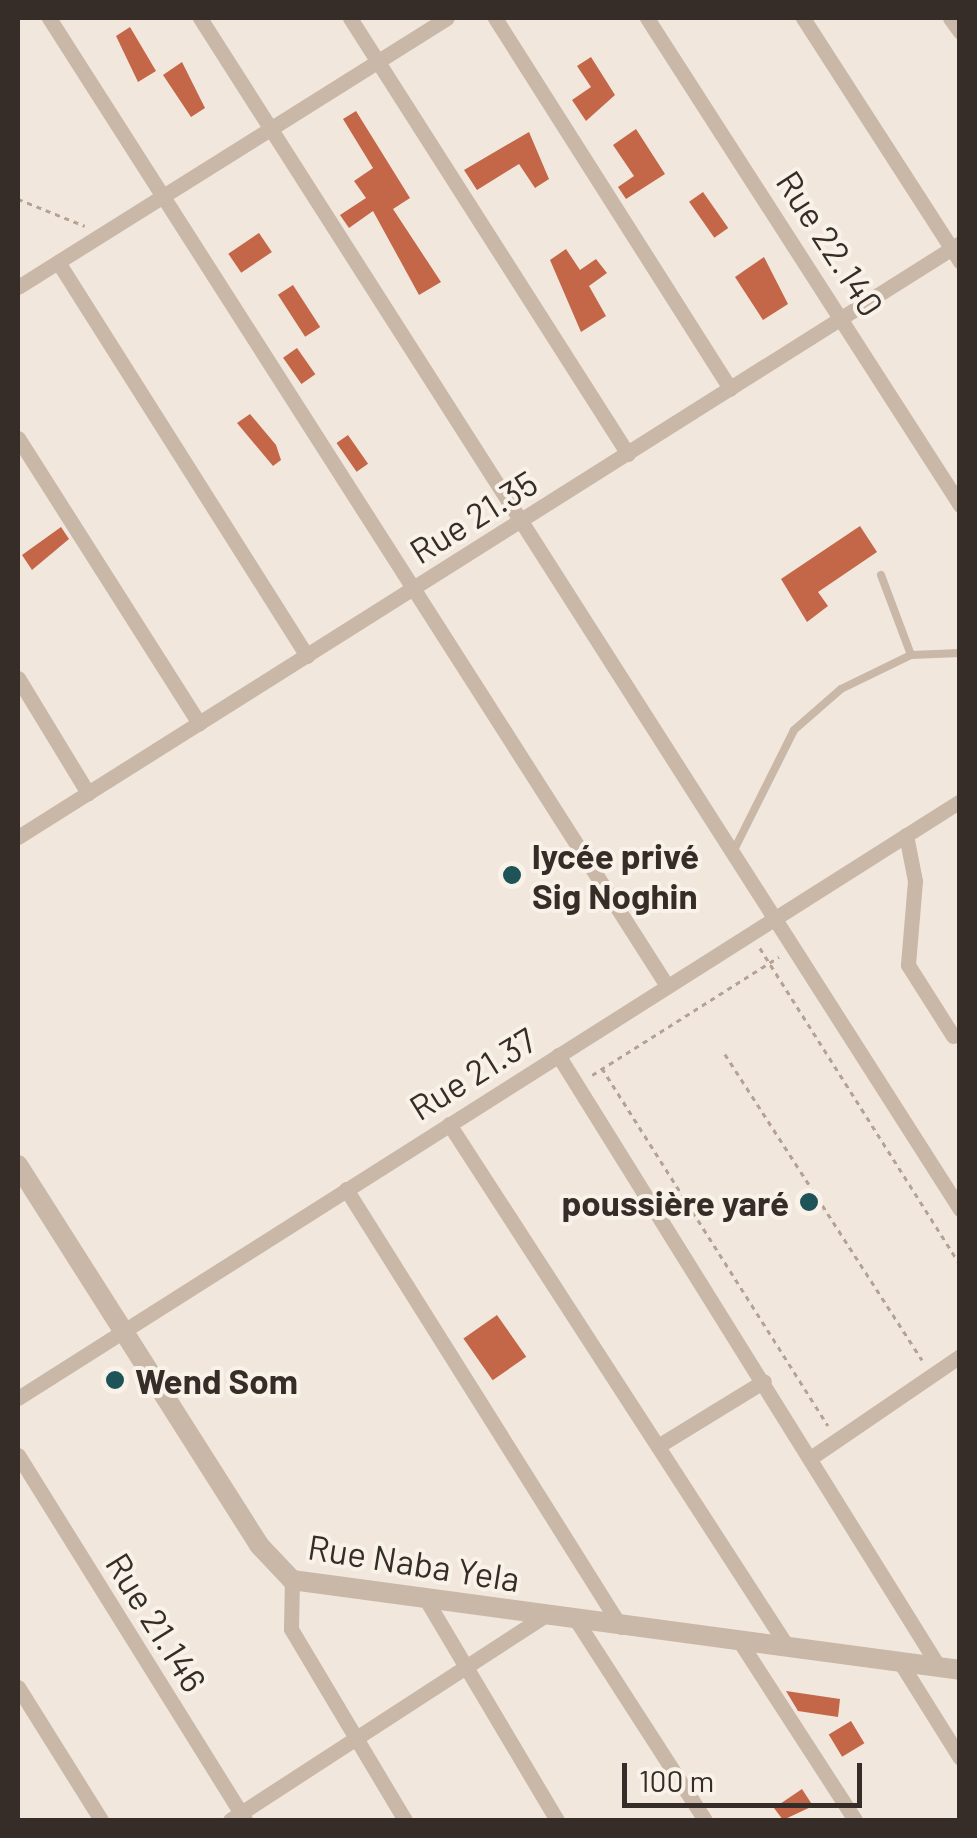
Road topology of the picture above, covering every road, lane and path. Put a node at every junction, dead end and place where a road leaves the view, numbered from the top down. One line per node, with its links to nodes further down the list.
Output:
1 (49, 18): 12 (street)
2 (200, 18): 11 (street)
3 (350, 18): 10 (street)
4 (447, 18): 10 (street)
5 (495, 18): 19 (street)
6 (647, 18): 18 (street, Rue 22.140)
7 (803, 18): 15 (street)
8 (950, 18): 9 (street)
9 (960, 32)
10 (377, 60): 11 (street); 21 (street)
11 (270, 129): 12 (street); 23 (street)
12 (163, 194): 14 (street); 25 (street)
13 (18, 199): 14 (path)
14 (100, 232): 16 (street)
15 (957, 251): 18 (street, Rue 21.35)
16 (58, 262): 17 (street); 28 (street)
17 (18, 286)
18 (844, 318): 19 (street, Rue 21.35); 22 (street, Rue 22.140)
19 (730, 389): 21 (street, Rue 21.35)
20 (18, 438): 30 (street)
21 (628, 454): 23 (street, Rue 21.35)
22 (960, 505)
23 (518, 523): 25 (street, Rue 21.35); 35 (street)
24 (881, 575): 27 (lane)
25 (414, 588): 28 (street, Rue 21.35); 40 (street)
26 (960, 653): 27 (lane)
27 (911, 655): 35 (lane)
28 (307, 656): 30 (street, Rue 21.35)
29 (18, 678): 31 (street)
30 (199, 724): 31 (street, Rue 21.35)
31 (88, 793): 34 (street, Rue 21.35)
32 (960, 801): 33 (street, Rue 21.37)
33 (906, 835): 36 (street, Rue 21.37); 41 (street)
34 (18, 837)
35 (732, 853): 36 (street)
36 (774, 918): 37 (street, Rue 21.37); 38 (street)
37 (751, 933): 39 (path); 40 (street, Rue 21.37)
38 (794, 948): 39 (path); 49 (street)
39 (770, 962): 44 (path); 50 (path)
40 (667, 986): 43 (street, Rue 21.37)
41 (953, 1036)
42 (724, 1054): 53 (path)
43 (558, 1055): 45 (street); 46 (street, Rue 21.37)
44 (602, 1068): 45 (path); 56 (path)
45 (577, 1085): 54 (street)
46 (448, 1124): 48 (street, Rue 21.37); 57 (street)
47 (18, 1165): 51 (street, Rue Naba Yela)
48 (346, 1189): 51 (street, Rue 21.37); 64 (street)
49 (960, 1209)
50 (960, 1264)
51 (123, 1330): 55 (street, Rue 21.37); 60 (street, Rue Naba Yela)
52 (960, 1356): 53 (street)
53 (932, 1375): 56 (street)
54 (764, 1381): 57 (street); 59 (street)
55 (18, 1398)
56 (836, 1440): 59 (street)
57 (658, 1446): 66 (street)
58 (18, 1455): 73 (street, Rue 21.146)
59 (812, 1457): 68 (street)
60 (292, 1580): 61 (street, Rue Naba Yela); 71 (street)
61 (428, 1603): 62 (street, Rue Naba Yela); 69 (street)
62 (546, 1614): 63 (street, Rue Naba Yela); 69 (street)
63 (576, 1620): 64 (street, Rue Naba Yela); 77 (street)
64 (621, 1627): 65 (street, Rue Naba Yela)
65 (738, 1639): 66 (street, Rue Naba Yela); 78 (street)
66 (787, 1646): 67 (street, Rue Naba Yela)
67 (900, 1662): 68 (street, Rue Naba Yela); 72 (street)
68 (949, 1668)
69 (462, 1669): 71 (street); 76 (street)
70 (18, 1687): 74 (street)
71 (352, 1738): 73 (street); 75 (street)
72 (960, 1758)
73 (239, 1818)
74 (101, 1820)
75 (405, 1820)
76 (557, 1820)
77 (705, 1820)
78 (856, 1820)

